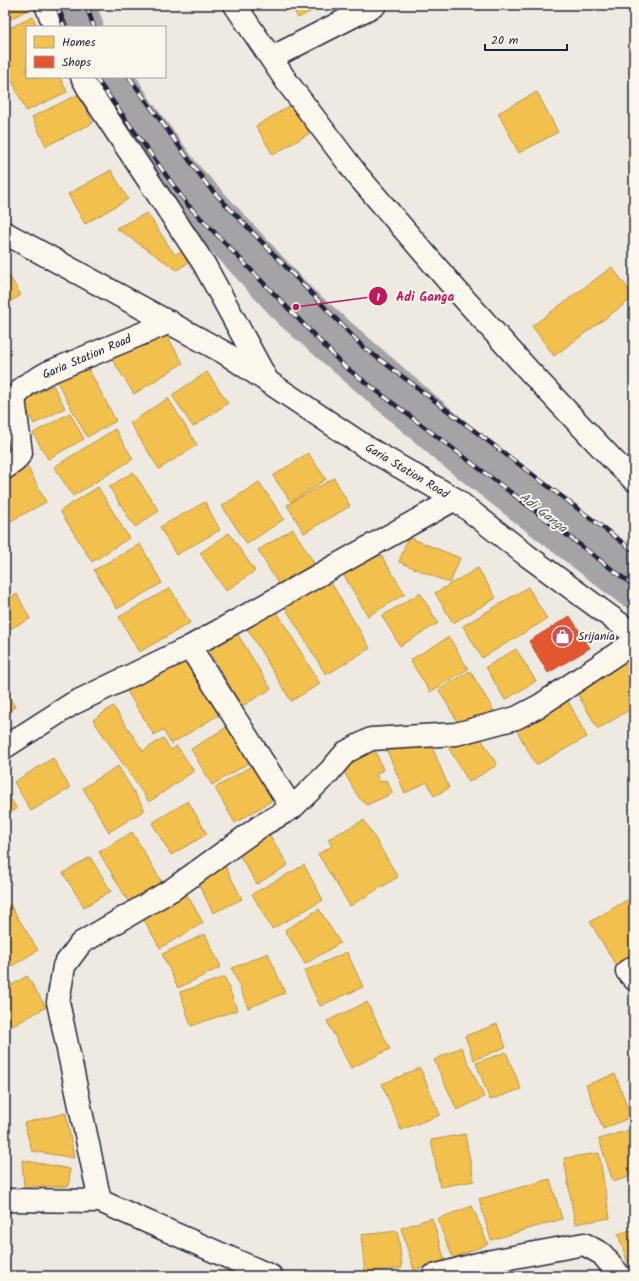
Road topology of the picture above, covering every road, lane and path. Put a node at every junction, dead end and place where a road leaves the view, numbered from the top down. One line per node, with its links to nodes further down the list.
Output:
1 (46, 5): 4 (street)
2 (235, 5): 5 (street)
3 (375, 5): 5 (street)
4 (55, 26)
5 (271, 58): 11 (street)
6 (83, 78): 9 (street)
7 (5, 234): 8 (street, Garia Station Road)
8 (170, 322): 9 (street, Garia Station Road); 10 (street, Garia Station Road)
9 (268, 382): 12 (street, Garia Station Road)
10 (5, 468)
11 (634, 480)
12 (455, 499): 13 (street, Garia Station Road); 15 (street)
13 (634, 634)
14 (634, 642): 17 (street)
15 (190, 647): 16 (street); 17 (street)
16 (5, 747)
17 (292, 808): 21 (street)
18 (634, 967): 19 (street)
19 (634, 979)
20 (5, 1200): 21 (street)
21 (100, 1201): 22 (street)
22 (271, 1276)
23 (433, 1276): 24 (street)
24 (620, 1276)

